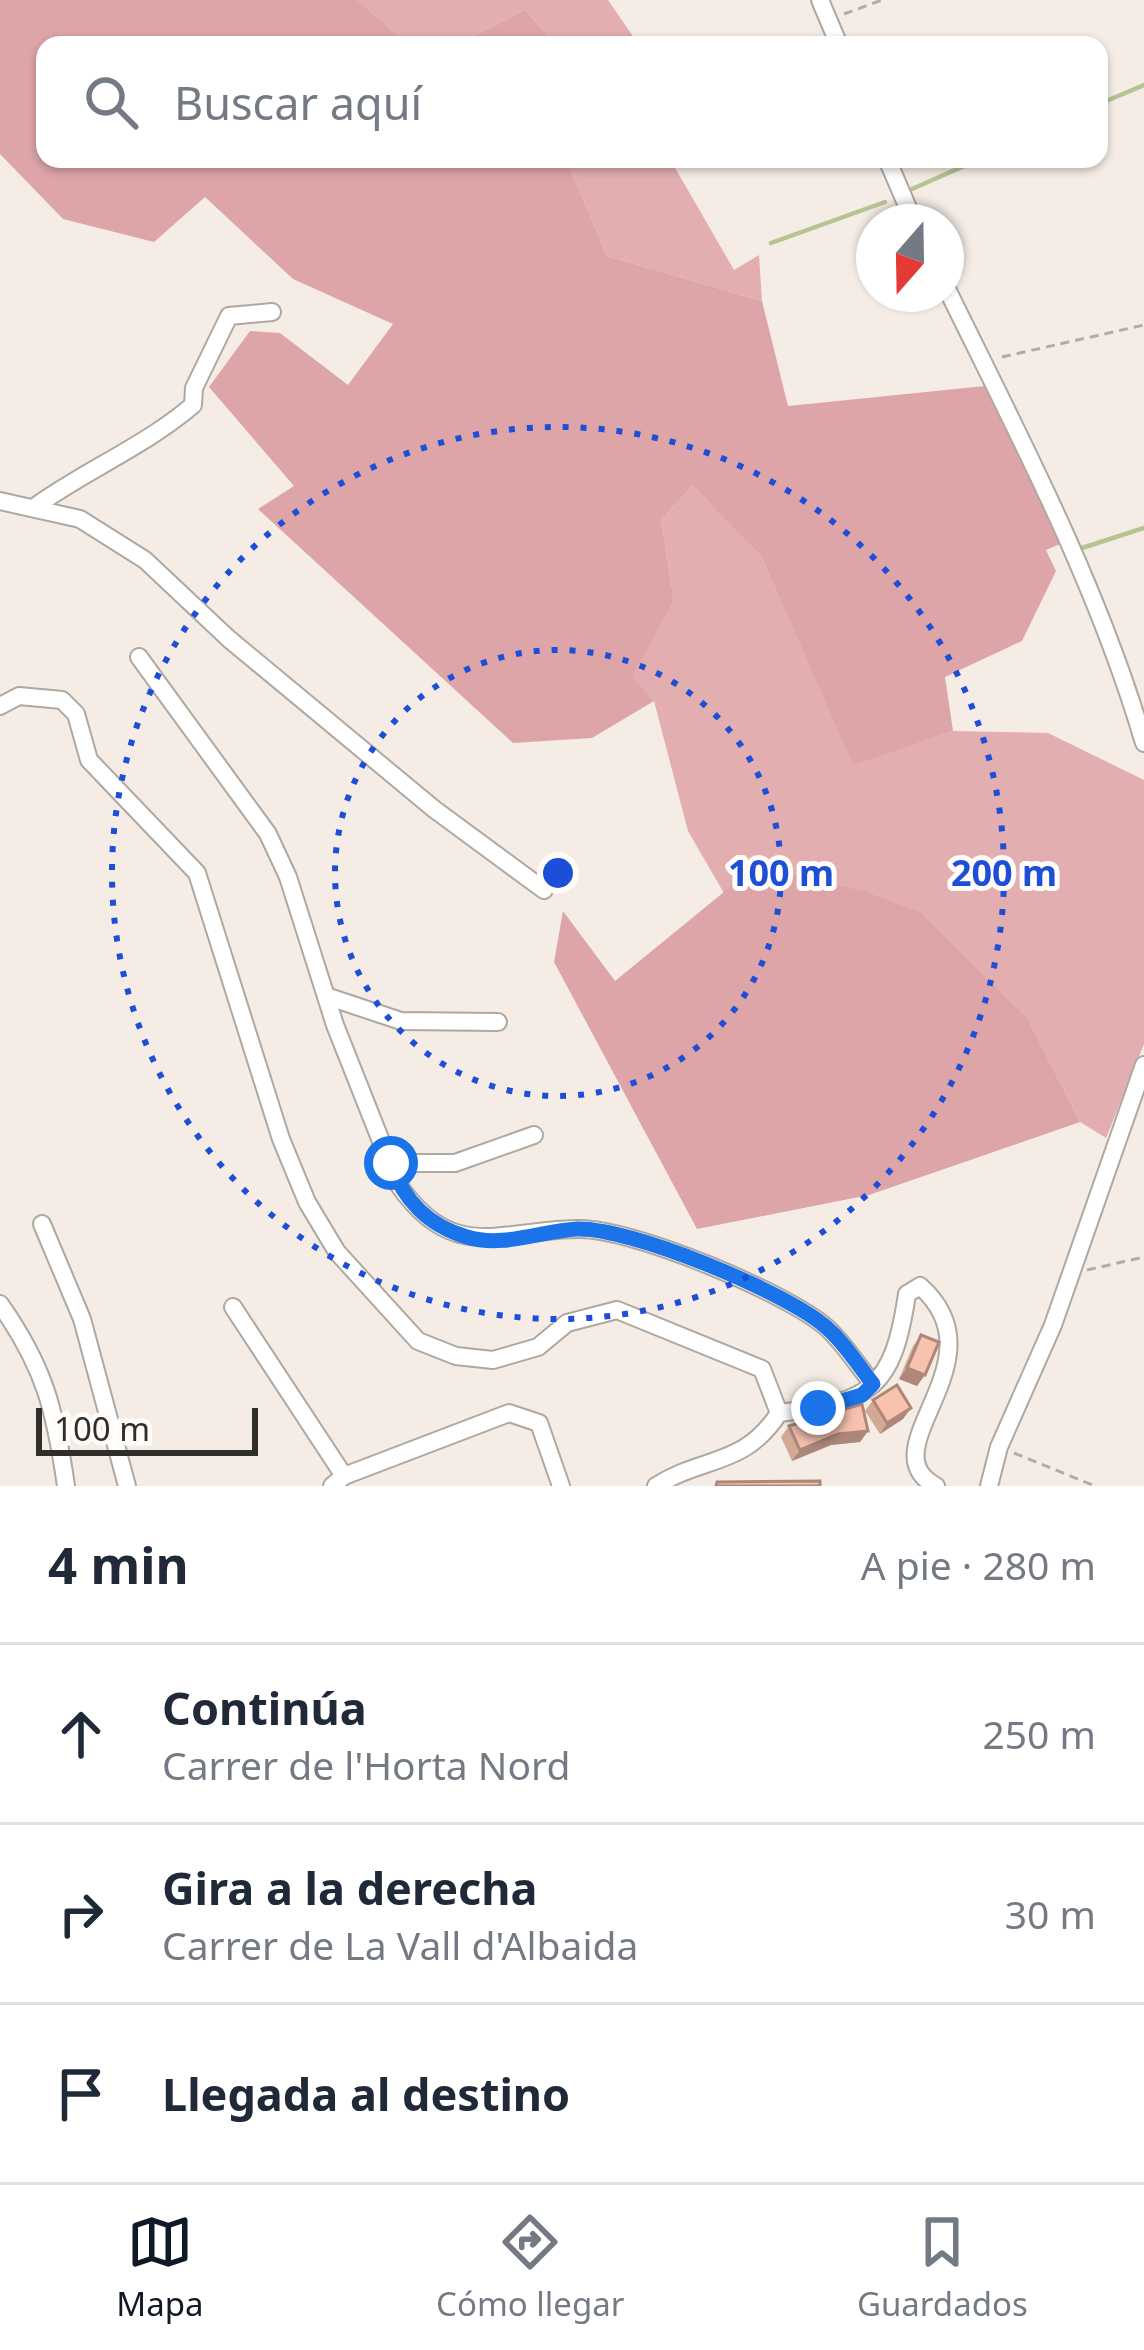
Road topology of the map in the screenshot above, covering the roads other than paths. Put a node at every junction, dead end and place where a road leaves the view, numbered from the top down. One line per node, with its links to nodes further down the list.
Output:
1 (820, 0): 2 (street)
2 (835, 36)
3 (891, 168): 4 (street)
4 (906, 204)
5 (272, 312): 8 (street)
6 (958, 312): 11 (street)
7 (0, 502): 8 (street)
8 (36, 506): 12 (street)
9 (139, 657): 13 (street)
10 (0, 706): 22 (street)
11 (1144, 743)
12 (544, 890)
13 (326, 996): 14 (street); 17 (street)
14 (498, 1022)
15 (1144, 1065): 29 (street)
16 (534, 1136): 17 (street)
17 (391, 1163): 21 (street)
18 (42, 1223): 25 (street)
19 (0, 1304): 24 (street)
20 (233, 1307): 23 (street)
21 (873, 1384): 22 (street); 28 (street)
22 (779, 1413): 27 (street)
23 (337, 1483): 26 (street)
24 (66, 1486)
25 (127, 1486)
26 (560, 1486)
27 (656, 1486)
28 (936, 1486)
29 (988, 1486)

